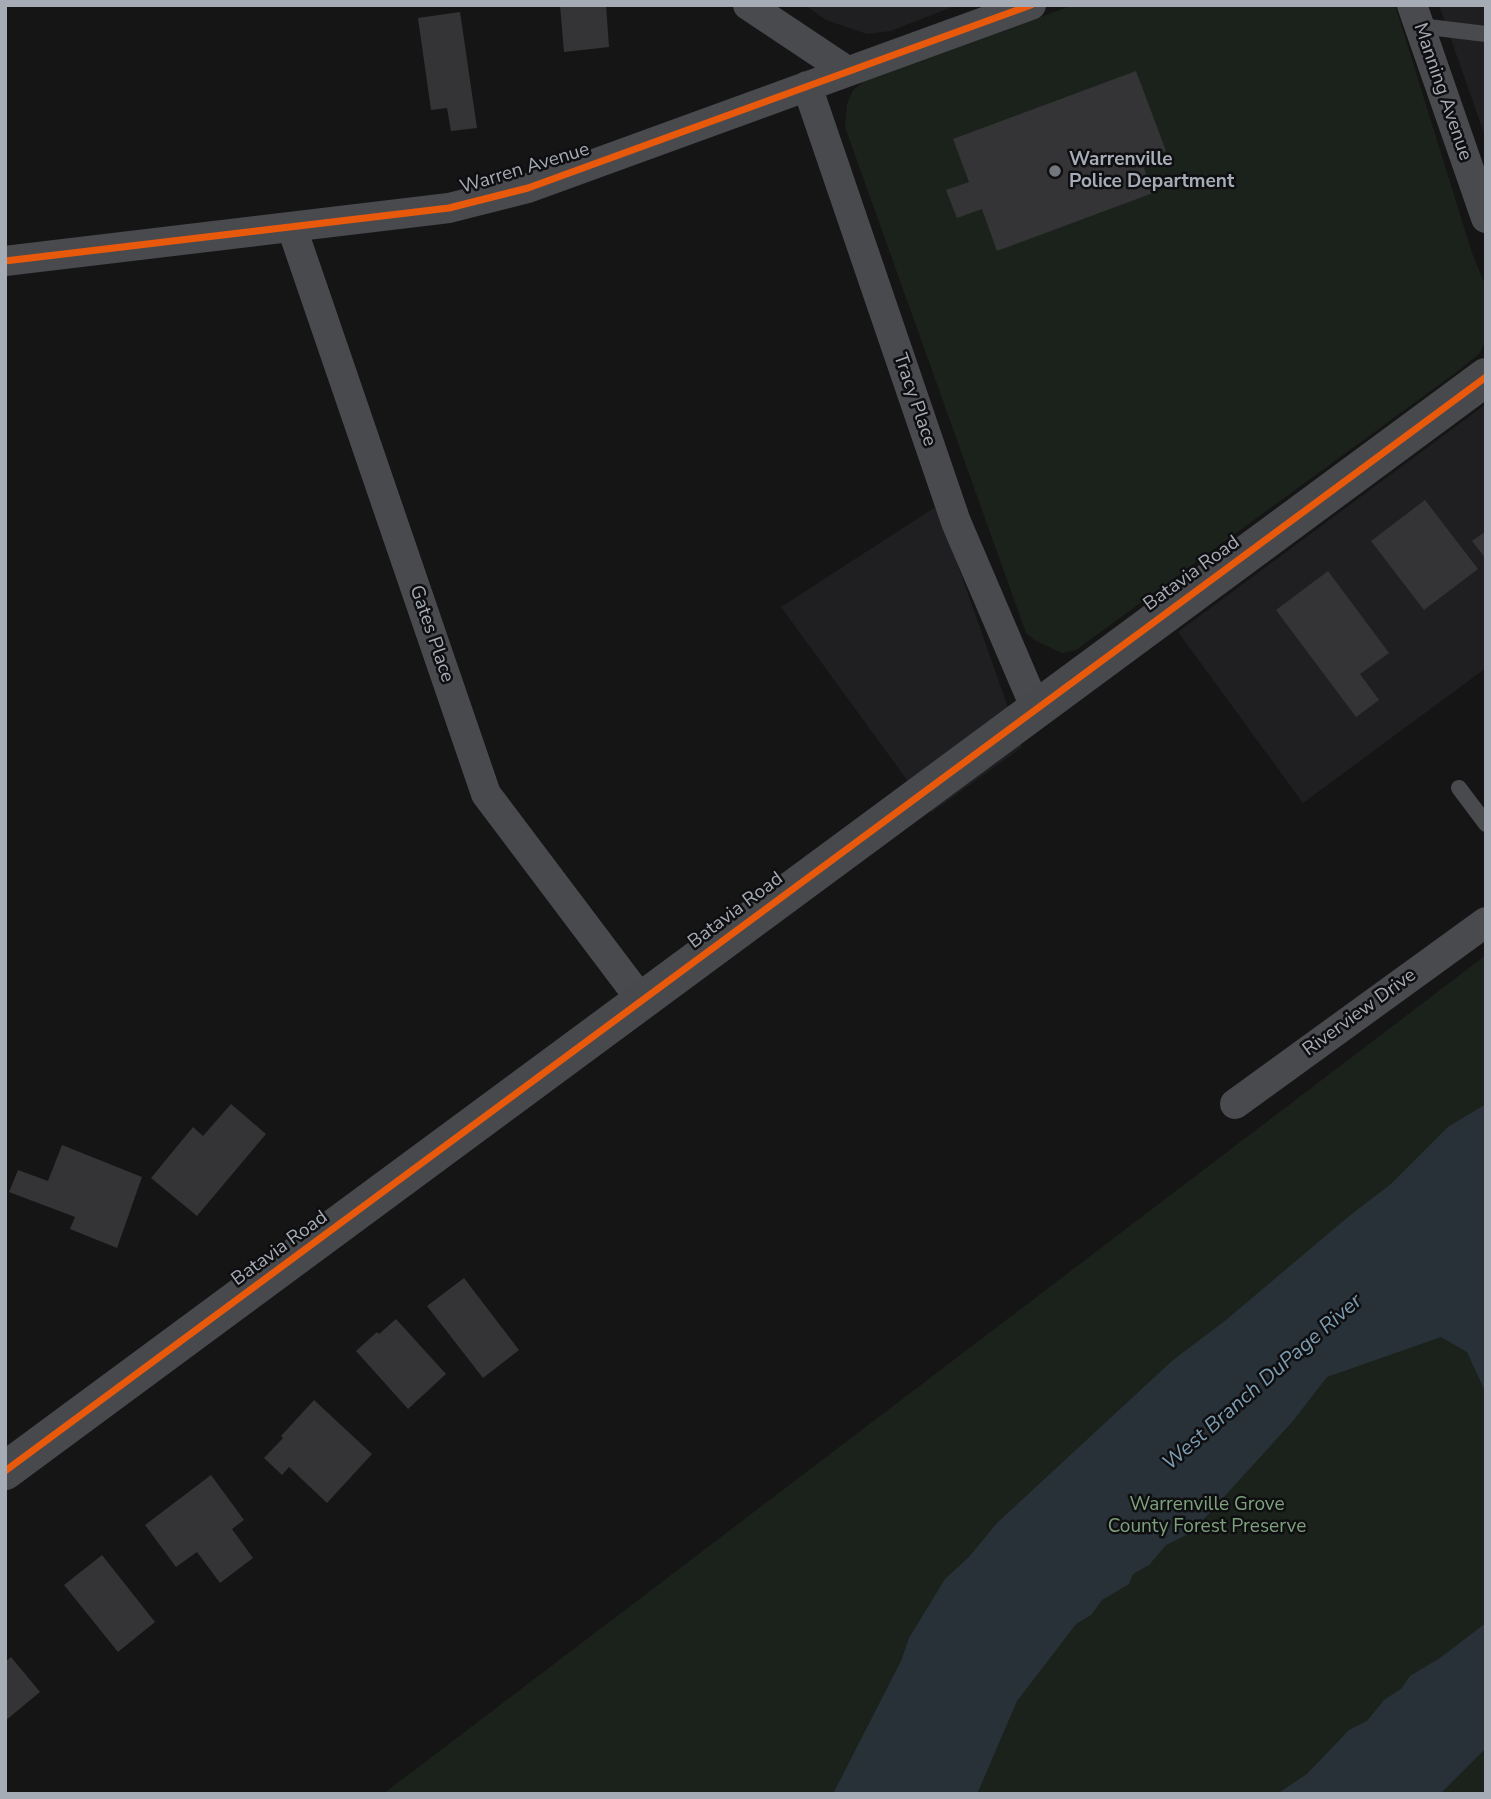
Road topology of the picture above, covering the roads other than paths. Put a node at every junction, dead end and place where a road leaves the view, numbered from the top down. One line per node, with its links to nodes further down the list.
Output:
1 (748, 5): 5 (street)
2 (1031, 5): 5 (street, Warren Avenue)
3 (1416, 16): 4 (lane); 7 (street, Manning Avenue)
4 (1486, 34)
5 (847, 72): 6 (street, Warren Avenue)
6 (807, 86): 8 (street, Warren Avenue); 11 (street, Tracy Place)
7 (1486, 218)
8 (292, 229): 9 (street, Warren Avenue); 15 (street, Gates Place)
9 (5, 261)
10 (1486, 377): 11 (main road, Batavia Road)
11 (1036, 709): 15 (main road, Batavia Road)
12 (1459, 788): 13 (lane)
13 (1486, 824)
14 (1486, 922): 16 (street, Riverview Drive)
15 (642, 1001): 17 (main road, Batavia Road)
16 (1235, 1104)
17 (5, 1471)

